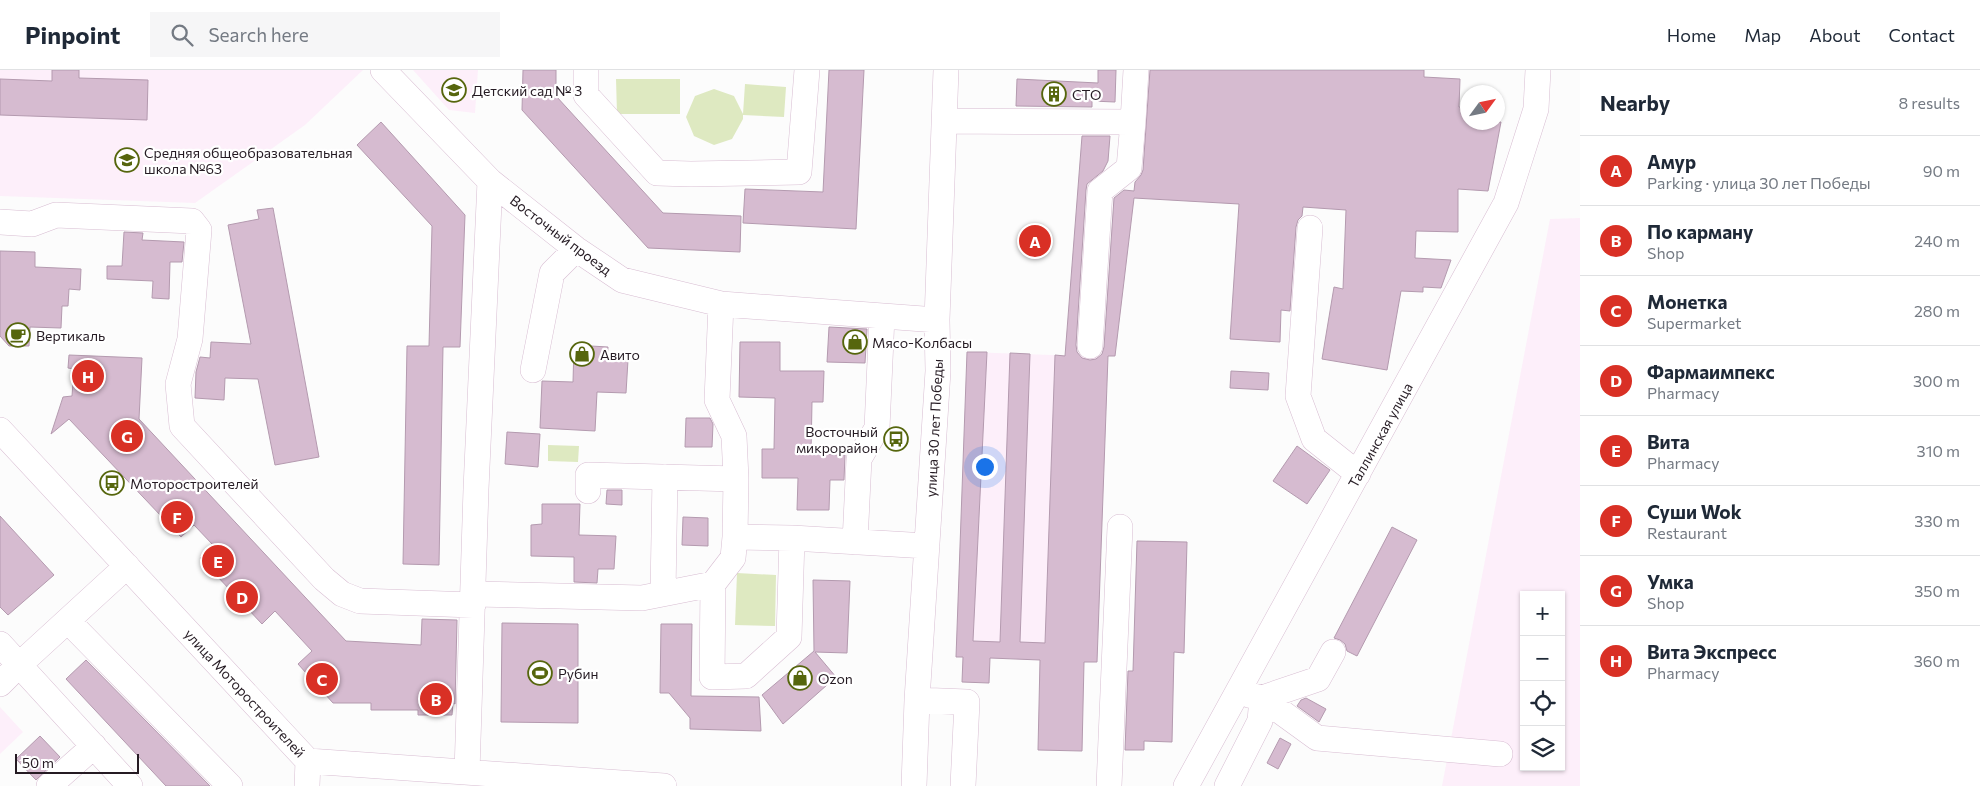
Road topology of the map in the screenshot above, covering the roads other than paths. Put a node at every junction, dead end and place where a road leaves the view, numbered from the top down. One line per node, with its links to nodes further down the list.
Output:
1 (382, 70): 9 (street, Восточный проезд)
2 (586, 70): 3 (street)
3 (807, 70)
4 (946, 70): 7 (street, улица 30 лет Победы)
5 (1136, 70): 8 (street)
6 (1538, 70): 19 (street, Таллинская улица)
7 (945, 121): 8 (street); 15 (street, улица 30 лет Победы)
8 (1133, 122): 16 (street)
9 (490, 181): 12 (street, Восточный проезд); 31 (street)
10 (0, 222): 31 (street)
11 (1310, 228): 19 (street)
12 (576, 249): 13 (street, Восточный проезд); 17 (street)
13 (721, 304): 14 (street, Восточный проезд); 21 (street)
14 (882, 316): 15 (street, Восточный проезд); 26 (street)
15 (937, 320): 27 (street, улица 30 лет Победы)
16 (1090, 346)
17 (533, 370)
18 (0, 430): 28 (street, улица Моторостроителей)
19 (1358, 474): 37 (street, Таллинская улица)
20 (665, 477): 21 (street); 22 (street); 30 (street)
21 (736, 479): 24 (street)
22 (588, 492)
23 (1120, 527): 52 (street)
24 (735, 538): 25 (street); 29 (street)
25 (792, 538): 26 (street); 29 (street)
26 (855, 542): 27 (street)
27 (926, 546): 39 (street, улица 30 лет Победы)
28 (127, 566): 32 (street); 42 (street, улица Моторостроителей)
29 (712, 584): 30 (street)
30 (663, 593): 31 (street)
31 (473, 600): 43 (street)
32 (68, 621): 35 (street); 47 (street)
33 (0, 644): 35 (street)
34 (1333, 652): 38 (street)
35 (19, 664): 36 (street); 40 (street)
36 (0, 684)
37 (1237, 692): 38 (street); 53 (street, Таллинская улица)
38 (1262, 698): 41 (street); 54 (street)
39 (917, 700): 50 (street, улица 30 лет Победы); 51 (street)
40 (94, 746): 45 (street); 46 (street)
41 (1500, 754)
42 (308, 761): 43 (street, улица Моторостроителей); 48 (street)
43 (467, 772): 44 (street, улица Моторостроителей)
44 (534, 782): 49 (street, улица Моторостроителей)
45 (49, 786)
46 (130, 786)
47 (230, 786)
48 (307, 786)
49 (653, 786)
50 (914, 786)
51 (963, 786)
52 (1109, 786)
53 (1186, 786)
54 (1227, 786)

